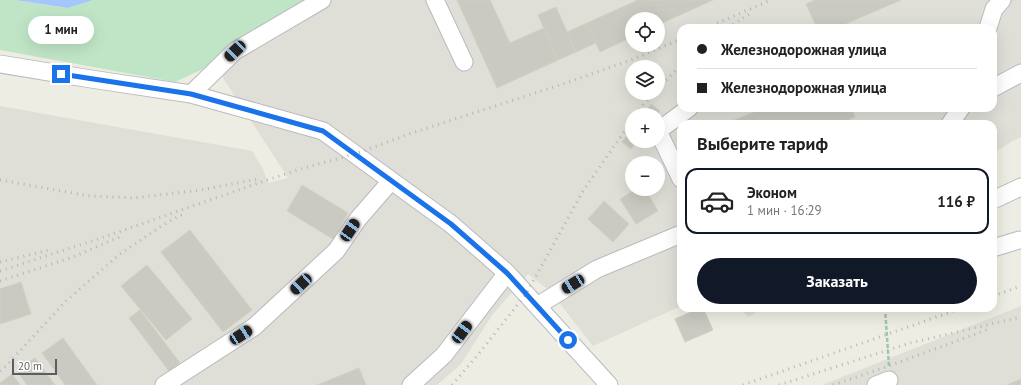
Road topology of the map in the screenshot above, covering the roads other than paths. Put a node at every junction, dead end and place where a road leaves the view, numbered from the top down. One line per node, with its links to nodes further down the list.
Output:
1 (322, 0): 9 (street)
2 (436, 0): 5 (street)
3 (1002, 0): 4 (street)
4 (989, 24)
5 (464, 62)
6 (0, 64): 9 (street)
7 (1021, 73): 8 (street)
8 (997, 86)
9 (191, 94): 14 (street)
10 (683, 112): 11 (street)
11 (665, 126)
12 (665, 146): 13 (street)
13 (677, 171)
14 (392, 181): 20 (street); 22 (street)
15 (1021, 187): 16 (street)
16 (997, 198)
17 (677, 236): 21 (street)
18 (1019, 240): 19 (street)
19 (997, 247)
20 (507, 273): 21 (street); 23 (street)
21 (537, 306): 24 (street)
22 (164, 385)
23 (410, 385)
24 (609, 385)

